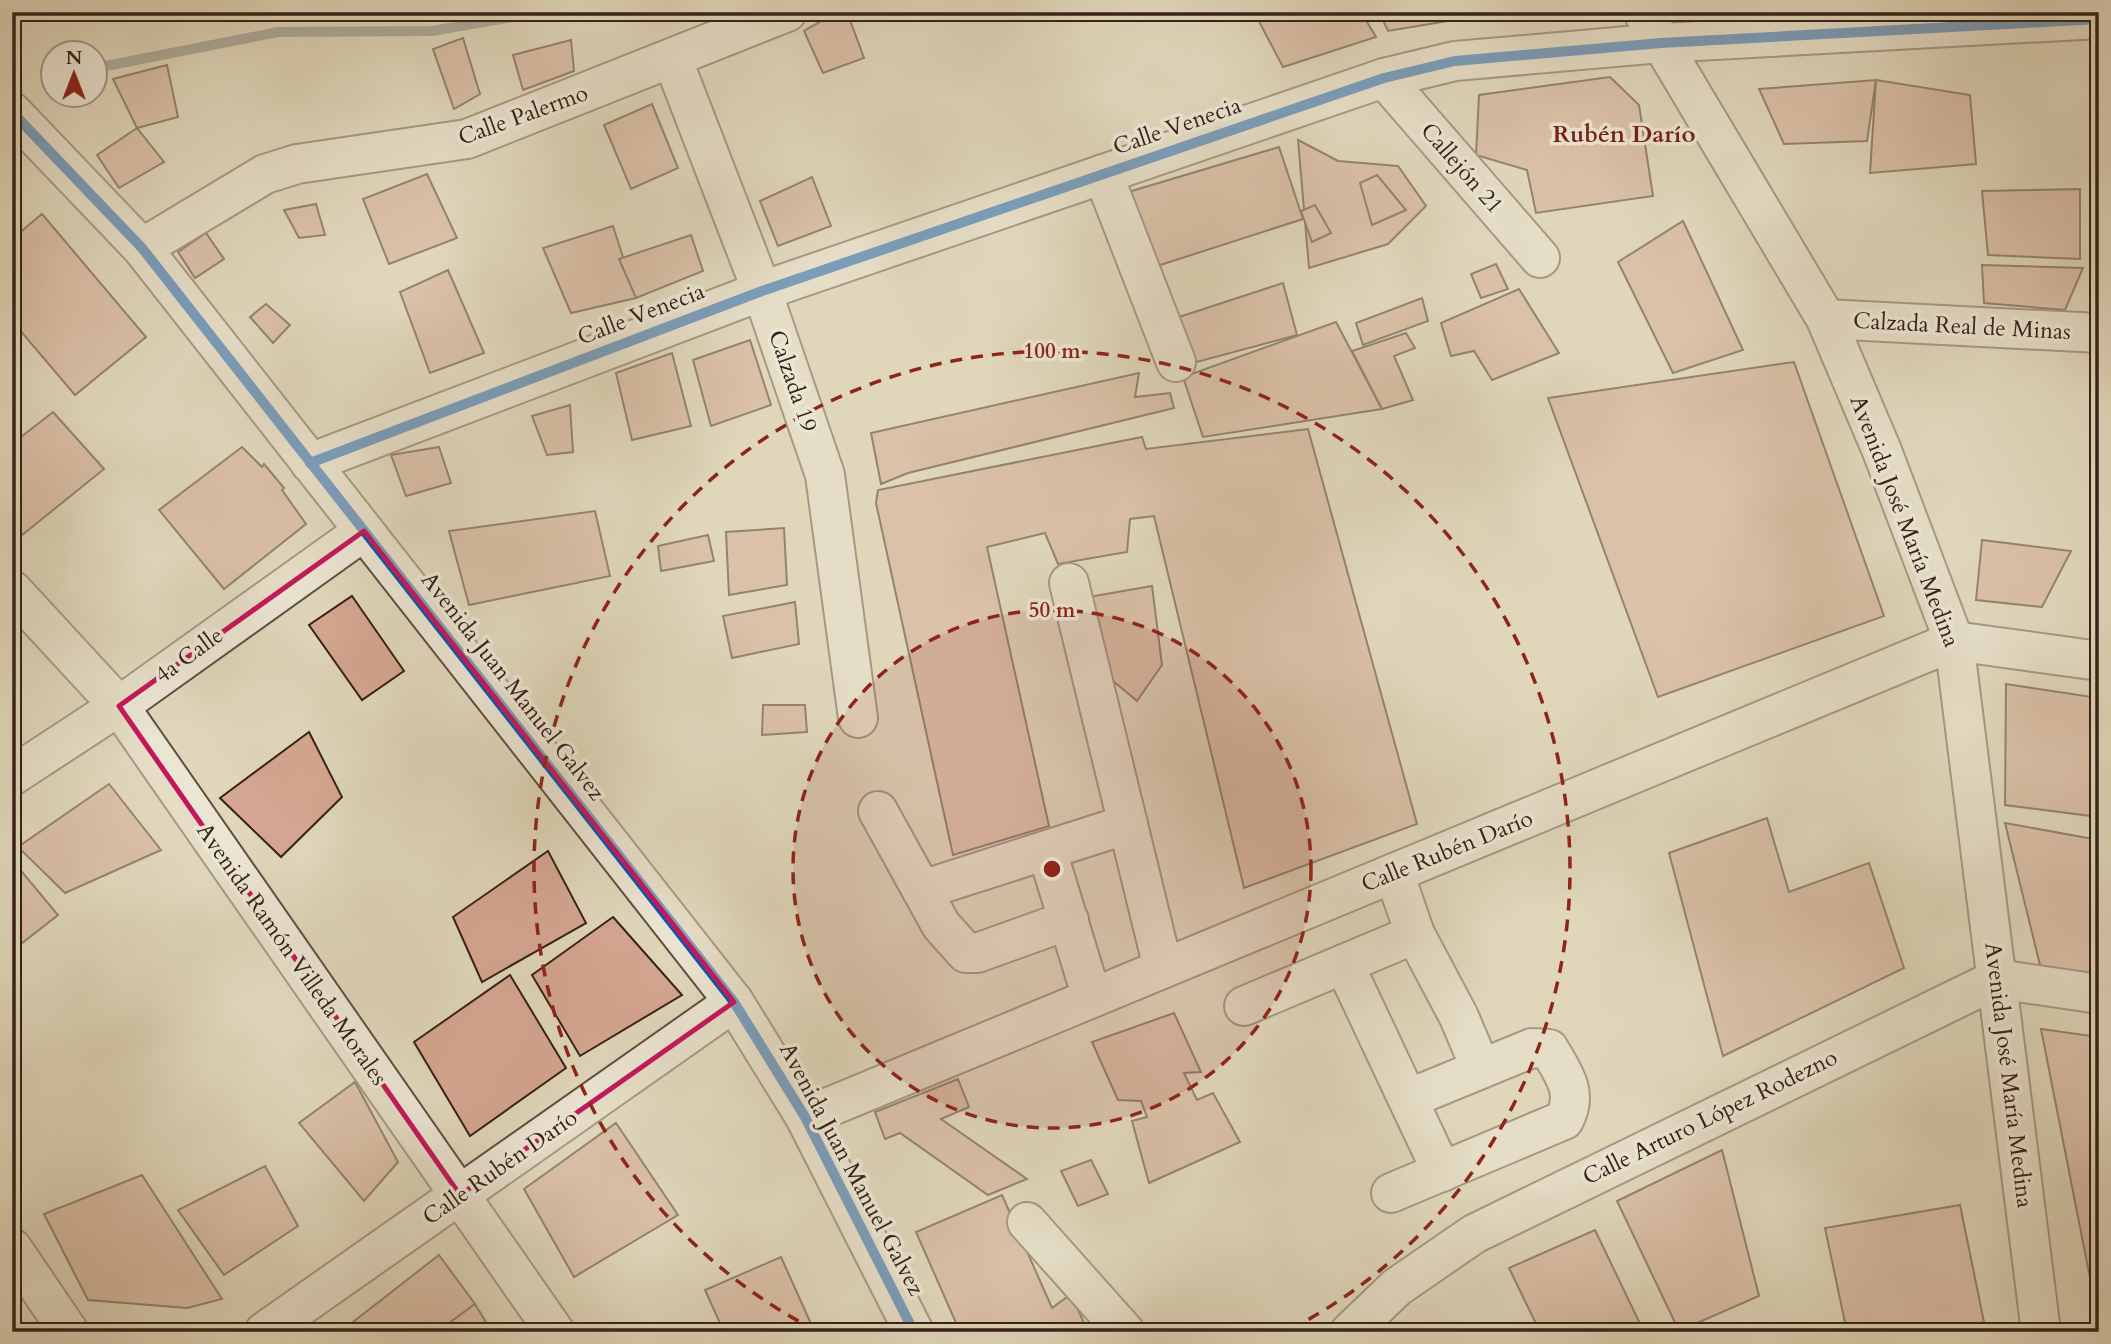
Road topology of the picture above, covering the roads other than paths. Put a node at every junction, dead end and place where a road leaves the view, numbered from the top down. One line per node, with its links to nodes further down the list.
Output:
1 (787, 12): 4 (street, Calle Palermo)
2 (2099, 19): 3 (street, Calle Venecia)
3 (1652, 28): 5 (street, Calle Venecia); 11 (street, Avenida José María Medina)
4 (672, 58): 8 (street, Calle Palermo); 10 (street, Calzada 19)
5 (1384, 78): 7 (street, Calle Venecia); 9 (street, Callejón 21)
6 (12, 112): 8 (street, Avenida Juan Manuel Galvez)
7 (1102, 174): 10 (street, Calle Venecia); 13 (street)
8 (142, 247): 14 (street, Avenida Juan Manuel Galvez)
9 (1540, 258)
10 (762, 291): 14 (street, Calle Venecia); 21 (street, Calzada 19)
11 (1826, 319): 12 (street, Calzada Real de Minas); 18 (street, Avenida José María Medina)
12 (2099, 333)
13 (1176, 362)
14 (310, 463): 15 (street, Avenida Juan Manuel Galvez)
15 (364, 531): 20 (street, 4a Calle); 35 (street, Avenida Juan Manuel Galvez)
16 (1069, 583): 24 (street)
17 (12, 590): 20 (street, Avenida Ramón Villeda Morales)
18 (1954, 642): 19 (street, Calle Rubén Darío); 26 (street, Calle Rubén Darío); 32 (street, Avenida José María Medina)
19 (2099, 661)
20 (119, 706): 22 (street, 4a Calle); 42 (street, Avenida Ramón Villeda Morales)
21 (858, 718)
22 (12, 776)
23 (878, 811): 27 (street)
24 (1128, 824): 25 (street); 31 (street)
25 (1047, 851): 27 (street); 28 (street)
26 (1394, 873): 29 (street); 31 (street, Calle Rubén Darío)
27 (922, 890): 28 (street)
28 (1069, 920): 34 (street)
29 (1415, 934): 30 (street); 37 (street)
30 (1344, 964): 36 (street); 38 (street)
31 (1163, 968): 34 (street, Calle Rubén Darío)
32 (1997, 979): 33 (street); 50 (street, Calle Arturo López Rodezno); 51 (street, Avenida José María Medina)
33 (2099, 994)
34 (1092, 998): 39 (street, Calle Rubén Darío)
35 (734, 1002): 39 (street, Avenida Juan Manuel Galvez); 42 (street, Calle Rubén Darío)
36 (1244, 1006)
37 (1481, 1069): 38 (street); 40 (street)
38 (1408, 1099): 40 (street)
39 (805, 1117): 48 (street, Avenida Juan Manuel Galvez)
40 (1442, 1172): 41 (street)
41 (1391, 1193)
42 (460, 1195): 46 (street, Calle Rubén Darío); 47 (street, Avenida Ramón Villeda Morales)
43 (1027, 1222): 49 (street)
44 (12, 1248): 45 (street)
45 (69, 1332)
46 (264, 1332)
47 (555, 1332)
48 (914, 1332)
49 (1125, 1332)
50 (1350, 1332)
51 (2041, 1332)

